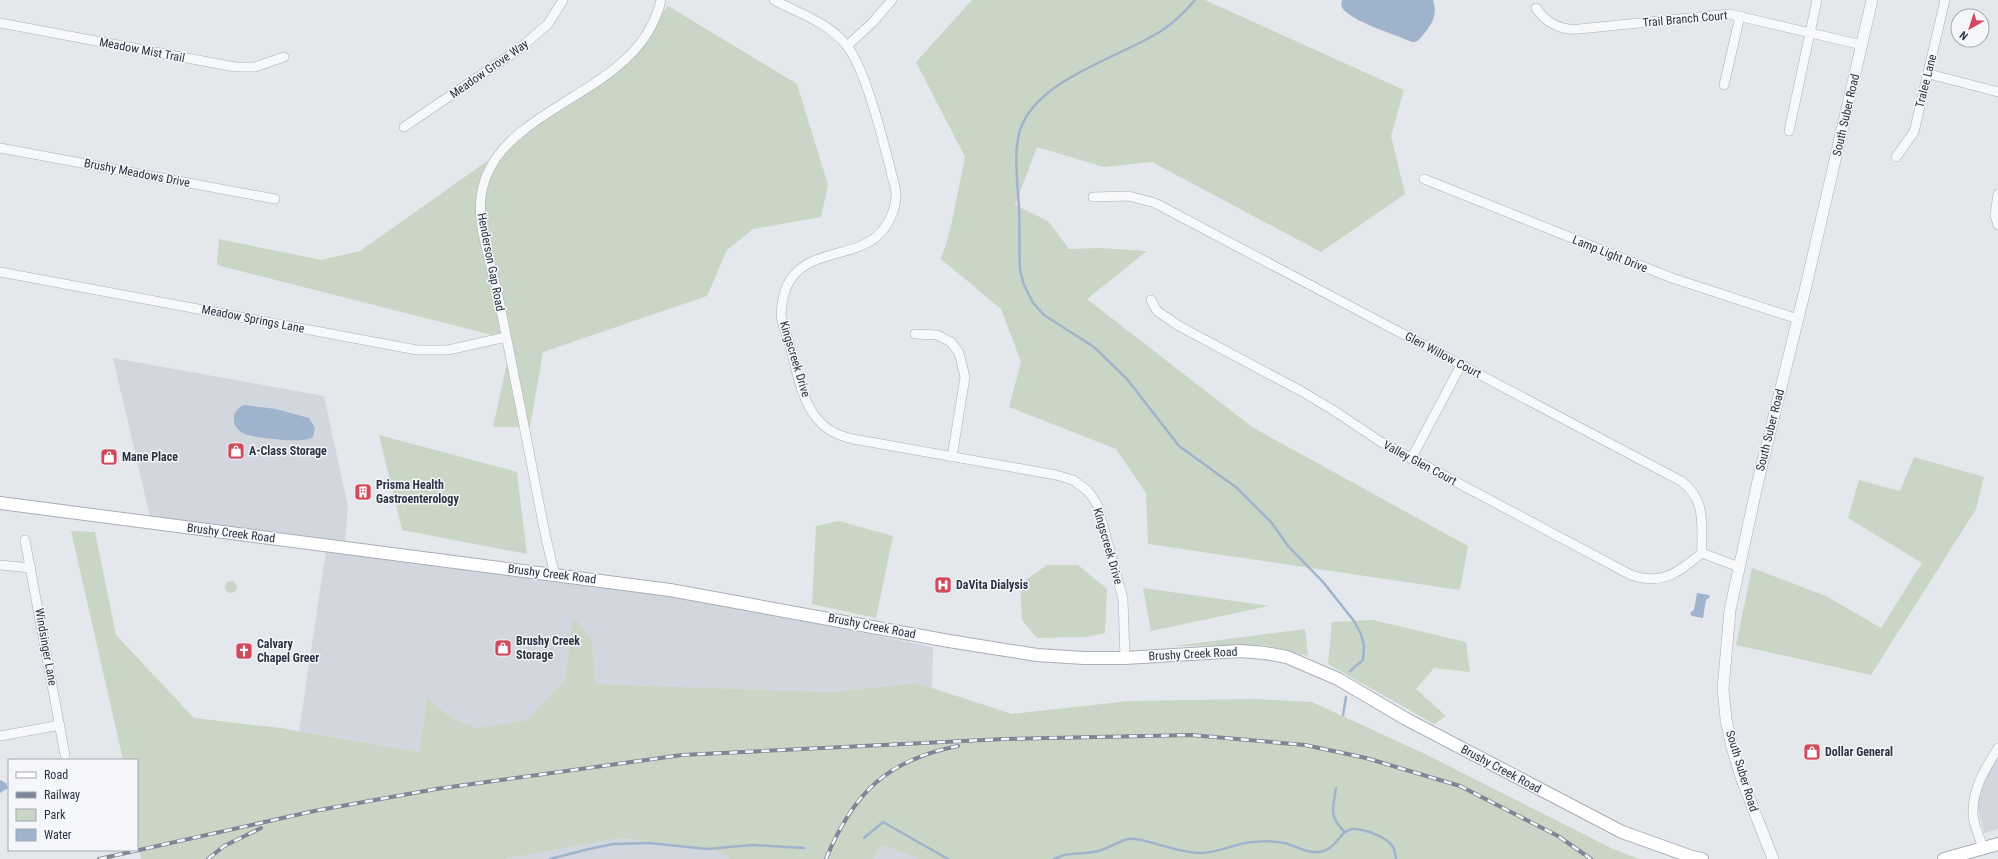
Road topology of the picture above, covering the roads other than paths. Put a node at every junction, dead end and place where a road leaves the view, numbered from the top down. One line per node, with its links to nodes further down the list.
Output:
1 (563, 0): 18 (street, Meadow Grove Way)
2 (661, 0): 31 (street, Henderson Gap Road)
3 (774, 0): 13 (street, Kingscreek Drive)
4 (892, 0): 13 (street)
5 (1817, 0): 11 (street)
6 (1872, 0): 12 (street, South Suber Road)
7 (1946, 0): 15 (street, Tralee Lane)
8 (1536, 8): 9 (street, Trail Branch Court)
9 (1740, 16): 11 (street, Trail Branch Court); 16 (street)
10 (0, 23): 14 (street, Meadow Mist Trail)
11 (1810, 33): 12 (street, Trail Branch Court); 19 (street)
12 (1862, 45): 29 (street, South Suber Road)
13 (848, 46): 33 (street, Kingscreek Drive)
14 (284, 57)
15 (1929, 74): 17 (street); 21 (street, Tralee Lane)
16 (1724, 85)
17 (1998, 92)
18 (404, 127)
19 (1788, 131)
20 (0, 148): 25 (street, Brushy Meadows Drive)
21 (1896, 157)
22 (1424, 180): 29 (street, Lamp Light Drive)
23 (1998, 194): 26 (street)
24 (1093, 197): 32 (street, Glen Willow Court)
25 (275, 199)
26 (1998, 225)
27 (0, 272): 31 (street, Meadow Springs Lane)
28 (1151, 300): 34 (street, Valley Glen Court)
29 (1798, 319): 39 (street, South Suber Road)
30 (915, 334): 33 (street)
31 (506, 337): 41 (street, Henderson Gap Road)
32 (1461, 365): 34 (street); 37 (street, Glen Willow Court)
33 (952, 456): 42 (street, Kingscreek Drive)
34 (1411, 459): 37 (street, Valley Glen Court)
35 (0, 503): 41 (main road, Brushy Creek Road)
36 (25, 540): 40 (street, Windsinger Lane)
37 (1702, 554): 39 (street)
38 (0, 565): 40 (street)
39 (1739, 567): 50 (street, South Suber Road)
40 (31, 568): 43 (street, Windsinger Lane)
41 (555, 574): 42 (main road, Brushy Creek Road)
42 (1125, 658): 49 (main road, Brushy Creek Road)
43 (60, 725): 44 (street); 46 (street, Windsinger Lane)
44 (0, 736)
45 (1998, 748): 48 (street)
46 (65, 755)
47 (1998, 844): 48 (main road)
48 (1983, 848): 51 (main road)
49 (1702, 859)
50 (1773, 859)
51 (1944, 859)

